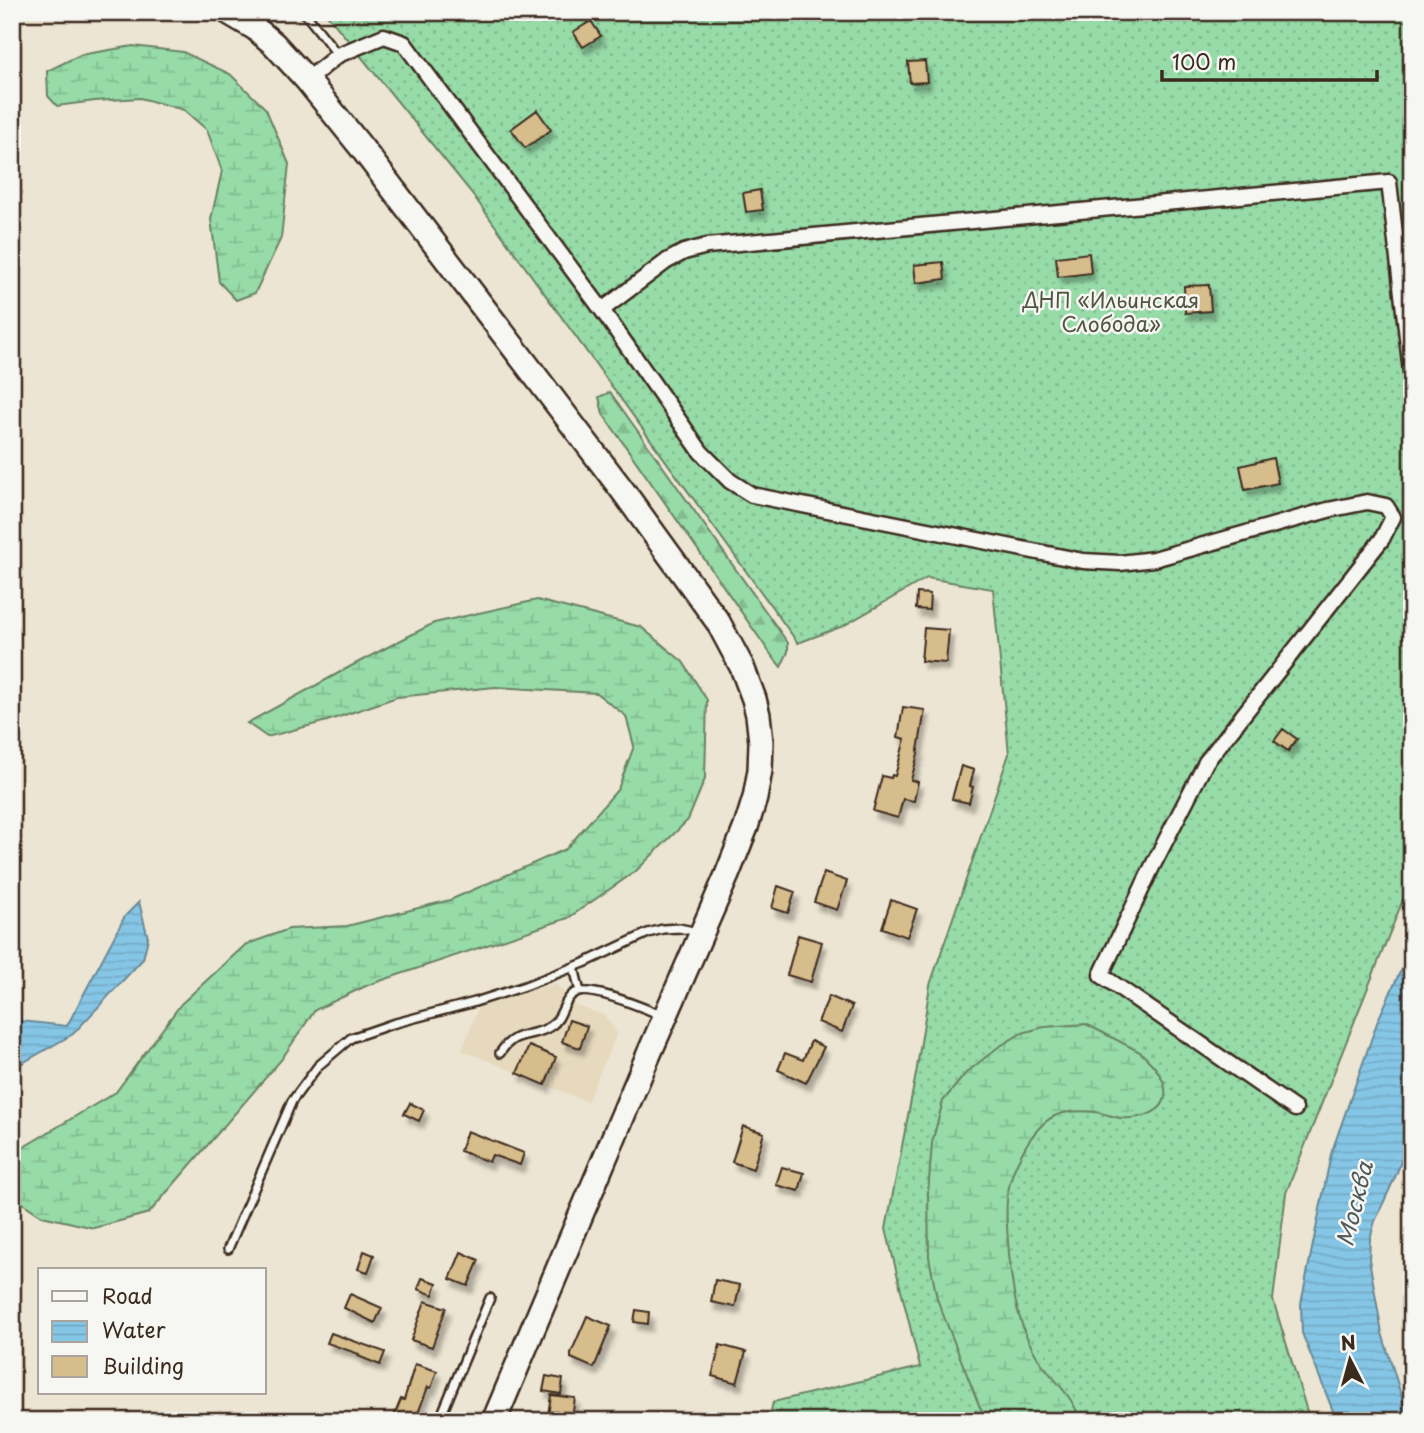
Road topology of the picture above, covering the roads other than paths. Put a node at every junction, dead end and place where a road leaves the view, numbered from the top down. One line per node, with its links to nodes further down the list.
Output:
1 (228, 12): 4 (main road)
2 (304, 12): 3 (lane)
3 (338, 55): 4 (street); 5 (street)
4 (307, 80): 7 (main road)
5 (602, 310): 6 (street); 12 (street)
6 (1412, 380)
7 (702, 933): 8 (lane); 10 (main road)
8 (574, 967): 9 (lane); 13 (lane)
9 (580, 992): 10 (lane); 11 (lane)
10 (665, 1016): 16 (main road)
11 (500, 1053)
12 (1295, 1109)
13 (228, 1250)
14 (490, 1298): 15 (lane)
15 (439, 1421)
16 (494, 1421)

